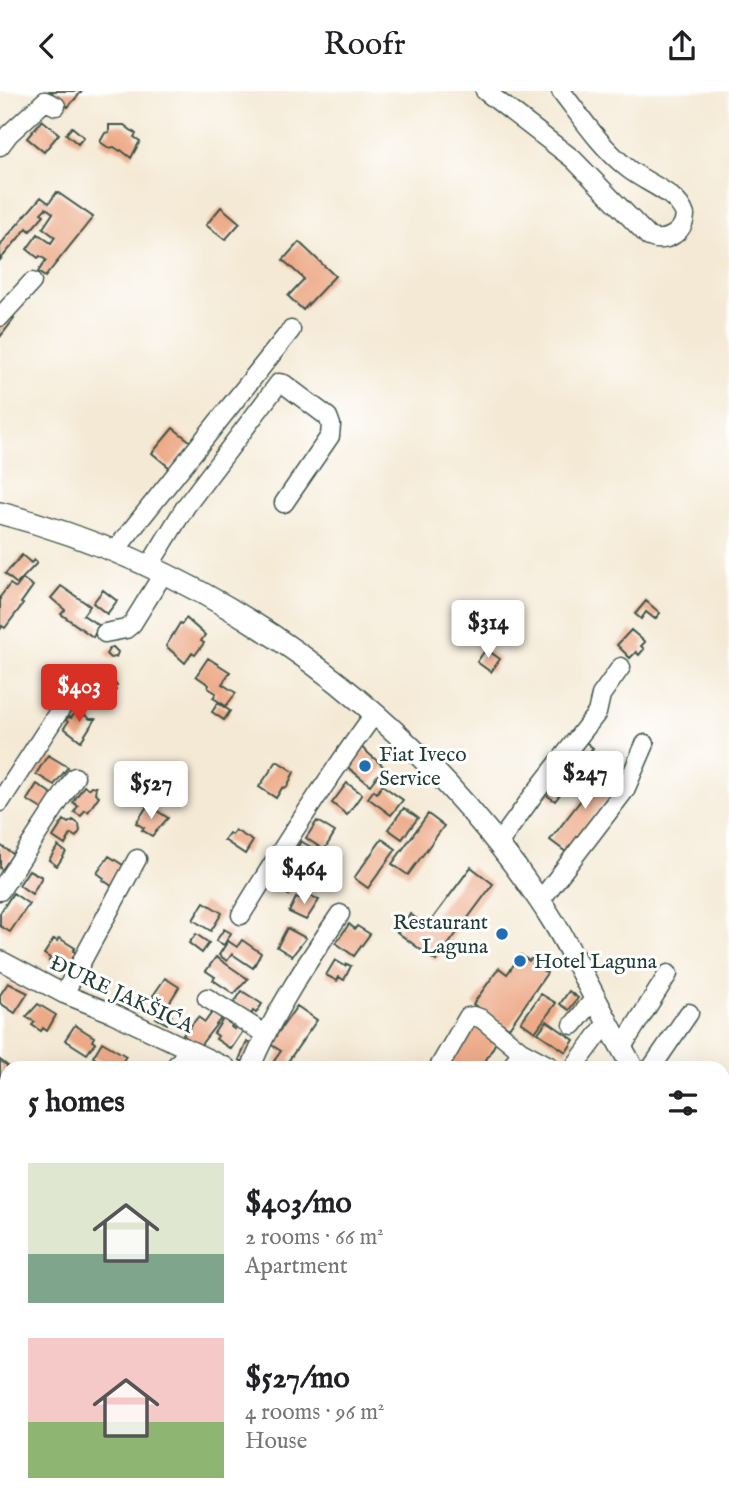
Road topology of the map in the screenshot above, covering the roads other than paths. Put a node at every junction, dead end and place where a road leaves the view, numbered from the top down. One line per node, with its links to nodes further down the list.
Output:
1 (485, 91): 2 (street)
2 (561, 91)
3 (56, 106): 4 (street)
4 (0, 146)
5 (33, 282): 6 (street)
6 (0, 317)
7 (291, 330): 10 (street)
8 (284, 503): 11 (street)
9 (0, 513): 10 (main road)
10 (114, 552): 11 (main road)
11 (156, 570): 12 (street); 15 (main road)
12 (105, 633)
13 (621, 667): 19 (street)
14 (65, 702): 18 (street)
15 (375, 713): 19 (main road); 24 (street)
16 (645, 744): 22 (street)
17 (75, 777): 21 (street)
18 (0, 801)
19 (498, 845): 22 (main road)
20 (137, 859): 27 (street)
21 (0, 891)
22 (540, 901): 29 (main road)
23 (340, 914): 33 (street)
24 (241, 915)
25 (0, 960): 27 (street, ĐURE JAKŠIĆA)
26 (668, 974): 34 (street)
27 (64, 994): 35 (street, ĐURE JAKŠIĆA)
28 (207, 998): 33 (street)
29 (596, 998): 31 (main road); 32 (street)
30 (689, 1013): 45 (street)
31 (607, 1023): 34 (main road); 43 (street)
32 (573, 1025)
33 (265, 1034): 39 (street)
34 (622, 1047): 44 (main road)
35 (189, 1050): 37 (street); 38 (street, ĐURE JAKŠIĆA)
36 (521, 1051): 40 (street); 41 (street); 42 (street)
37 (180, 1061)
38 (213, 1061)
39 (254, 1061)
40 (442, 1061)
41 (515, 1061)
42 (540, 1061)
43 (578, 1061)
44 (629, 1061)
45 (656, 1061)

